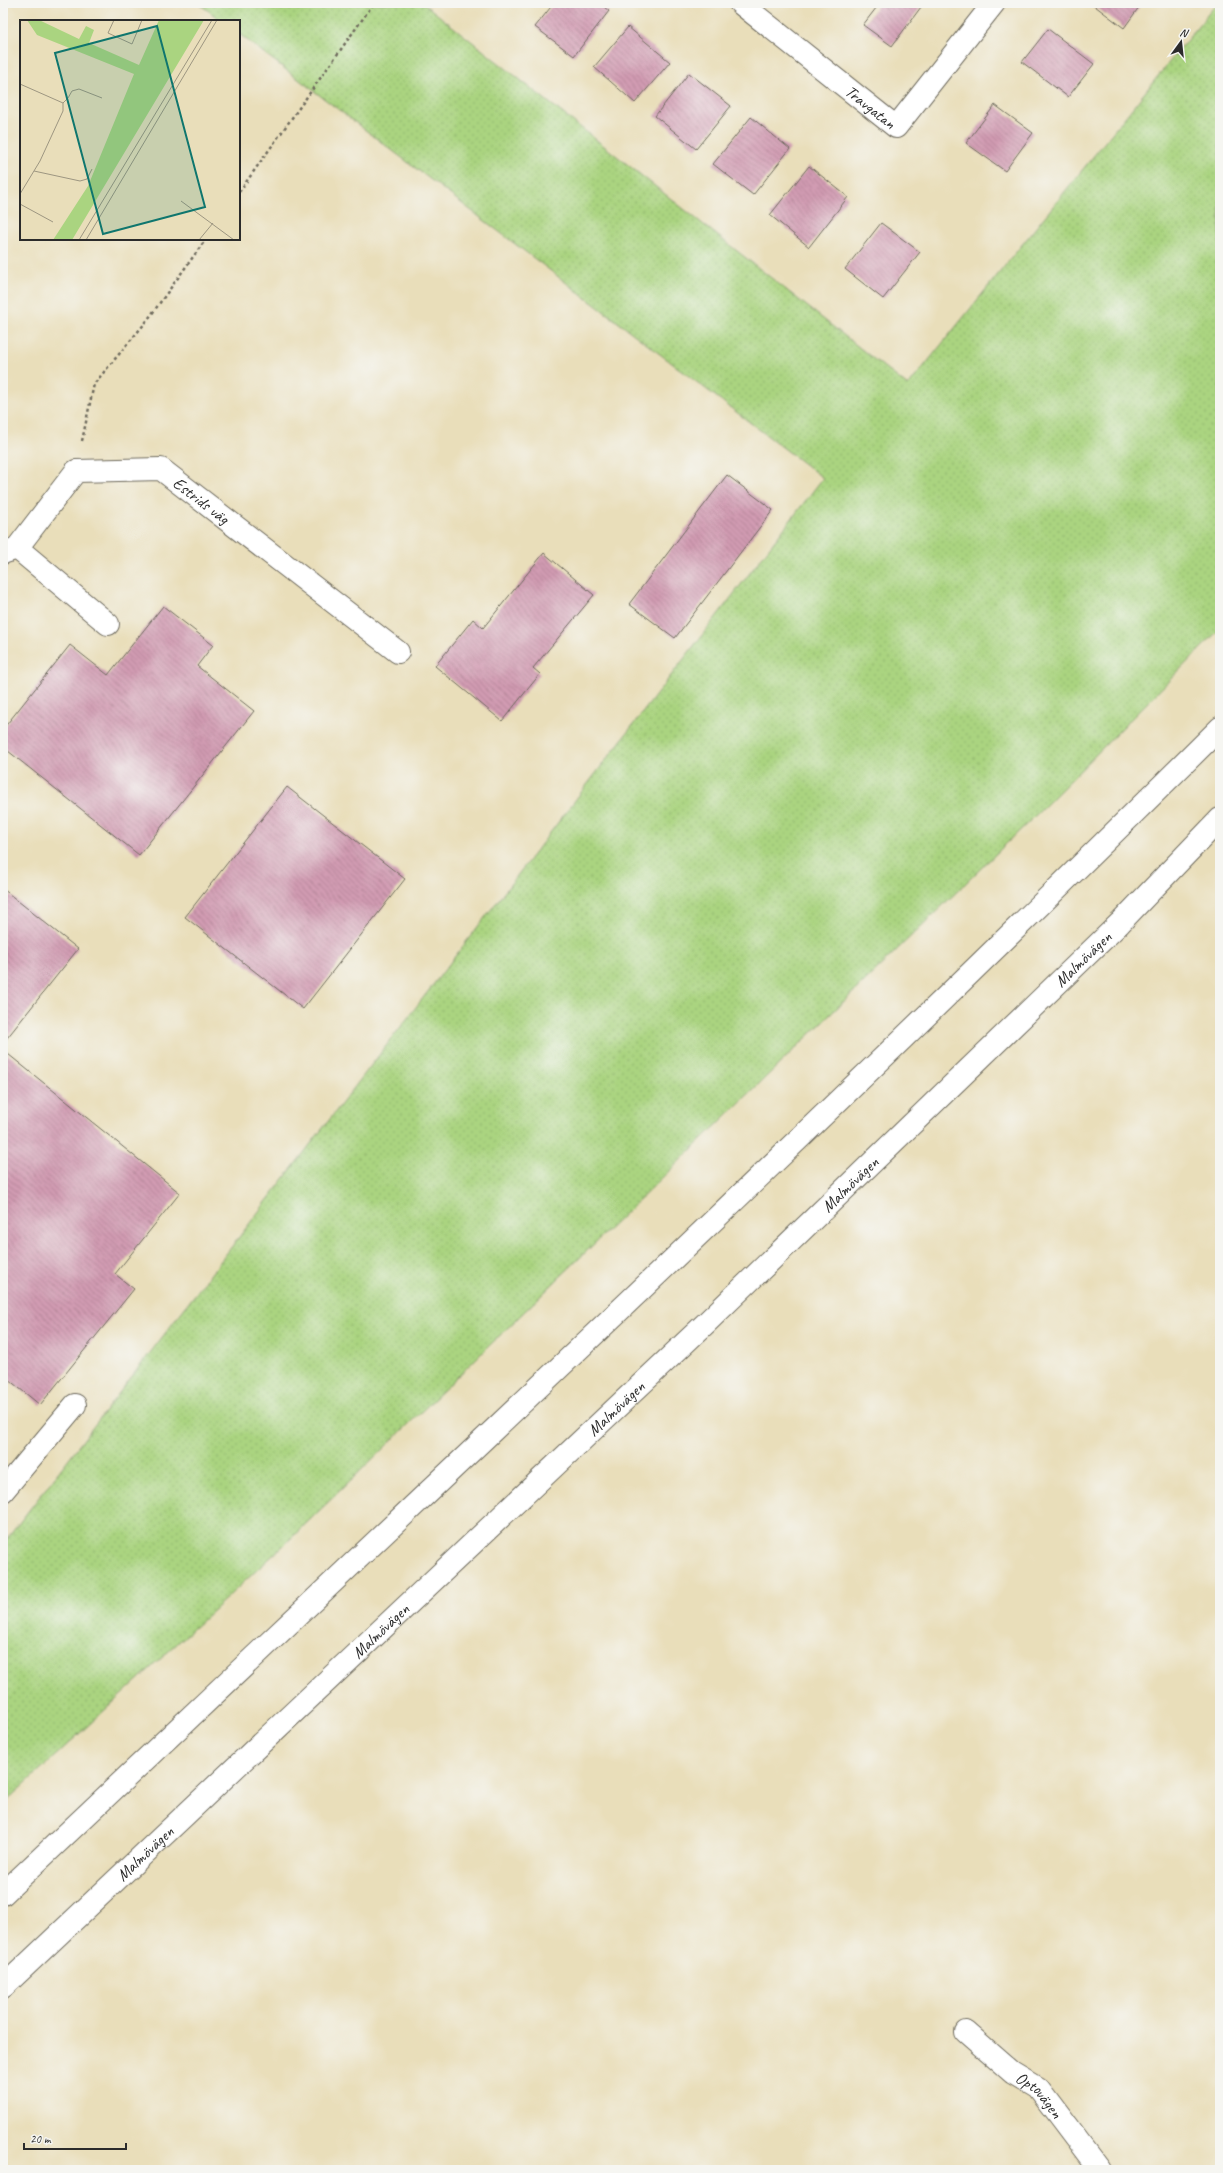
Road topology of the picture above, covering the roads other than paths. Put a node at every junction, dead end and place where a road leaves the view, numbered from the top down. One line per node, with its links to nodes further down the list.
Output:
1 (740, 3): 2 (main road, Travgatan)
2 (994, 3)
3 (10, 551): 4 (main road); 5 (main road, Estrids väg)
4 (108, 624)
5 (398, 652)
6 (1220, 728): 10 (main road)
7 (1220, 819): 11 (main road, Malmövägen)
8 (74, 1405): 9 (main road)
9 (3, 1490)
10 (3, 1894)
11 (3, 1987)
12 (966, 2032): 13 (main road, Optovägen)
13 (1100, 2170)

